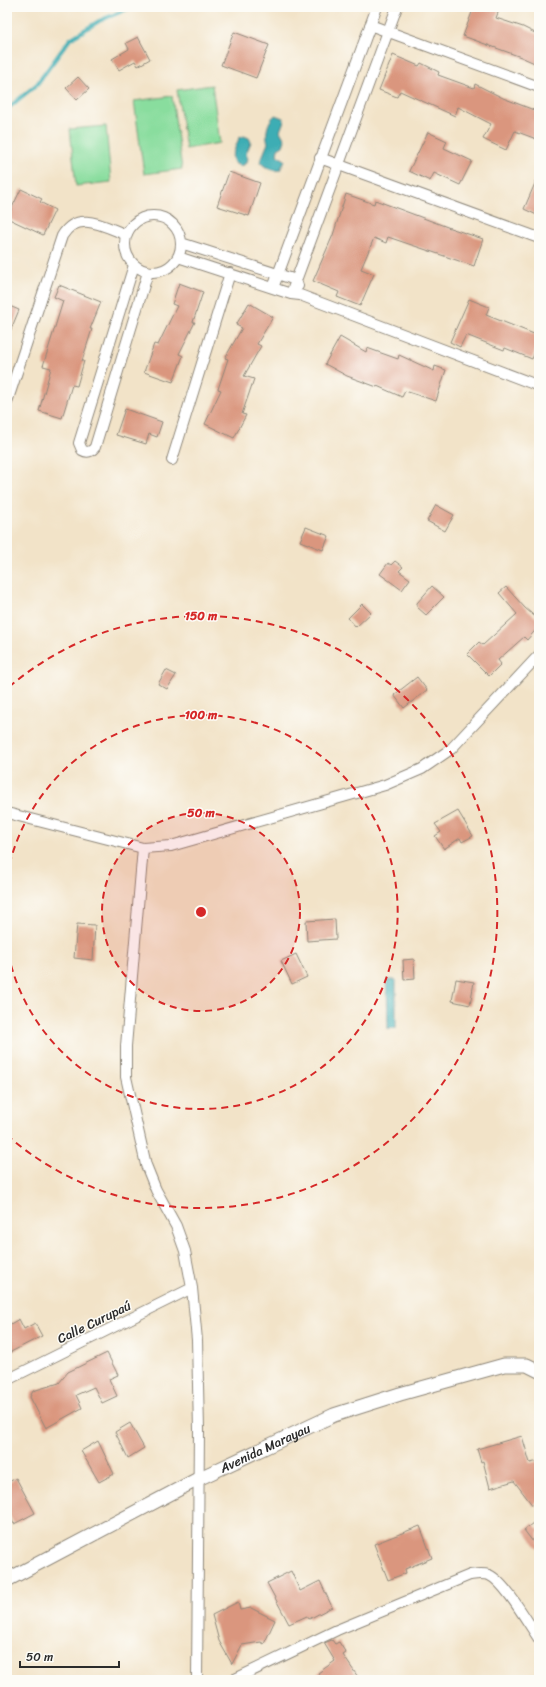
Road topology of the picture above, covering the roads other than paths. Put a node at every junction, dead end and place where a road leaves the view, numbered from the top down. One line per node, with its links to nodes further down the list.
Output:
1 (376, 7): 3 (street)
2 (397, 7): 4 (street)
3 (370, 25): 4 (street); 6 (street)
4 (388, 32): 5 (street); 7 (street)
5 (539, 87)
6 (320, 158): 7 (street); 15 (street)
7 (338, 165): 9 (street); 16 (street)
8 (127, 235): 10 (street); 12 (street); 20 (street)
9 (539, 238)
10 (181, 242): 11 (street); 15 (street)
11 (178, 257): 13 (street); 14 (street)
12 (134, 265): 13 (street); 13 (street)
13 (148, 272)
14 (230, 273): 17 (street); 21 (street)
15 (278, 274): 16 (street); 17 (street)
16 (296, 280): 18 (street)
17 (273, 288): 18 (street)
18 (296, 295): 19 (street)
19 (539, 386)
20 (7, 402)
21 (172, 460)
22 (539, 655): 24 (street)
23 (7, 813): 24 (street)
24 (143, 848): 25 (street)
25 (192, 1288): 27 (street, Calle Curupaú); 28 (street)
26 (539, 1371): 28 (street, Avenida Marayau)
27 (7, 1380)
28 (198, 1479): 29 (street, Avenida Marayau); 31 (street)
29 (7, 1580)
30 (539, 1639): 32 (street)
31 (197, 1680)
32 (233, 1680)

